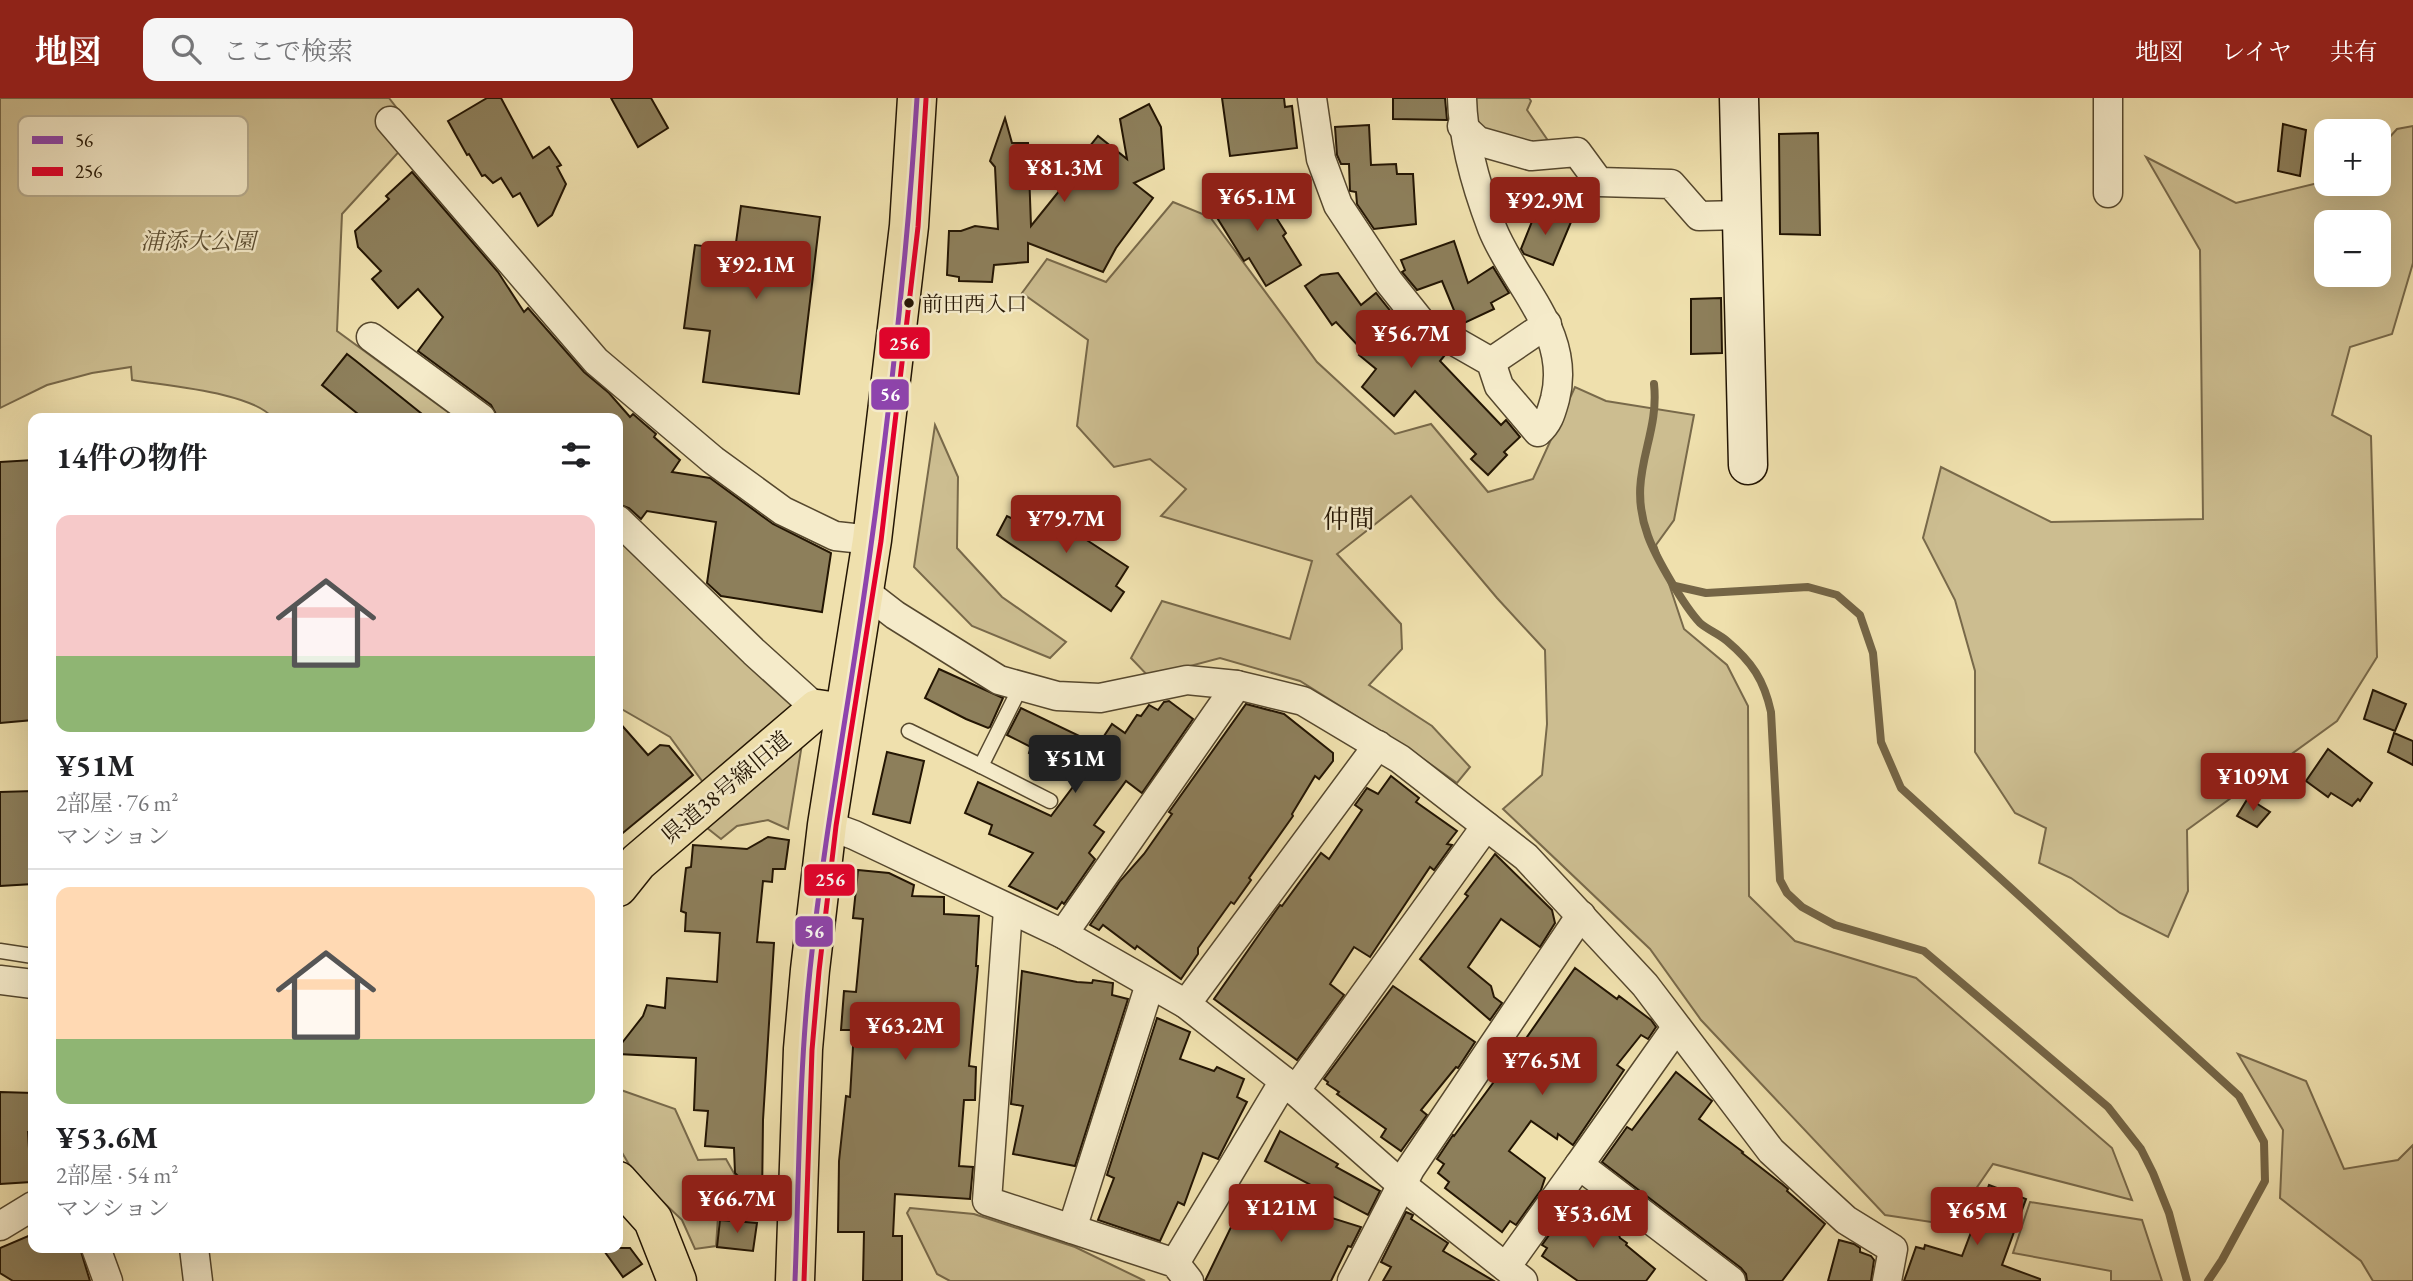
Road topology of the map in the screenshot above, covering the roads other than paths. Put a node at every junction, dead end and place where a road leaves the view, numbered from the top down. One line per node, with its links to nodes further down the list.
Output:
1 (917, 98): 16 (main road)
2 (1312, 98): 12 (street)
3 (1462, 98): 7 (street)
4 (1739, 98): 9 (street)
5 (2108, 98): 8 (street)
6 (390, 121): 16 (street)
7 (1462, 126): 9 (street); 10 (street)
8 (2108, 193)
9 (1742, 215): 14 (street)
10 (1547, 324): 12 (street); 12 (street)
11 (371, 337): 13 (street)
12 (1490, 362)
13 (474, 413)
14 (1748, 465)
15 (623, 525): 20 (street)
16 (872, 540): 17 (main road)
17 (864, 592): 19 (street); 20 (main road)
18 (1237, 685): 19 (street); 22 (street); 30 (street)
19 (1021, 686): 23 (lane)
20 (830, 711): 25 (main road); 27 (main road, 県道38号線旧道)
21 (909, 732): 23 (lane)
22 (1378, 746): 26 (street); 36 (street)
23 (981, 766): 24 (lane)
24 (1050, 801)
25 (827, 825): 28 (street); 52 (main road)
26 (1486, 825): 29 (street); 38 (street)
27 (623, 881)
28 (1008, 910): 30 (street); 44 (street)
29 (1581, 915): 37 (street); 40 (street)
30 (1063, 934): 35 (street)
31 (0, 951): 32 (lane)
32 (28, 955)
33 (0, 980): 34 (street)
34 (28, 983)
35 (1150, 984): 36 (street); 44 (street)
36 (1186, 1004): 38 (street)
37 (1676, 1028): 39 (street); 55 (street)
38 (1289, 1086): 40 (street); 47 (street)
39 (1579, 1165): 48 (street); 54 (street)
40 (1402, 1185): 48 (street); 53 (street)
41 (623, 1187): 51 (main road)
42 (28, 1209): 43 (street)
43 (0, 1226)
44 (1072, 1229): 47 (street)
45 (98, 1253): 49 (street)
46 (195, 1253): 50 (street)
47 (1182, 1272)
48 (1515, 1274)
49 (108, 1281)
50 (198, 1281)
51 (677, 1281)
52 (795, 1281)
53 (1352, 1281)
54 (1731, 1281)
55 (1887, 1281)

